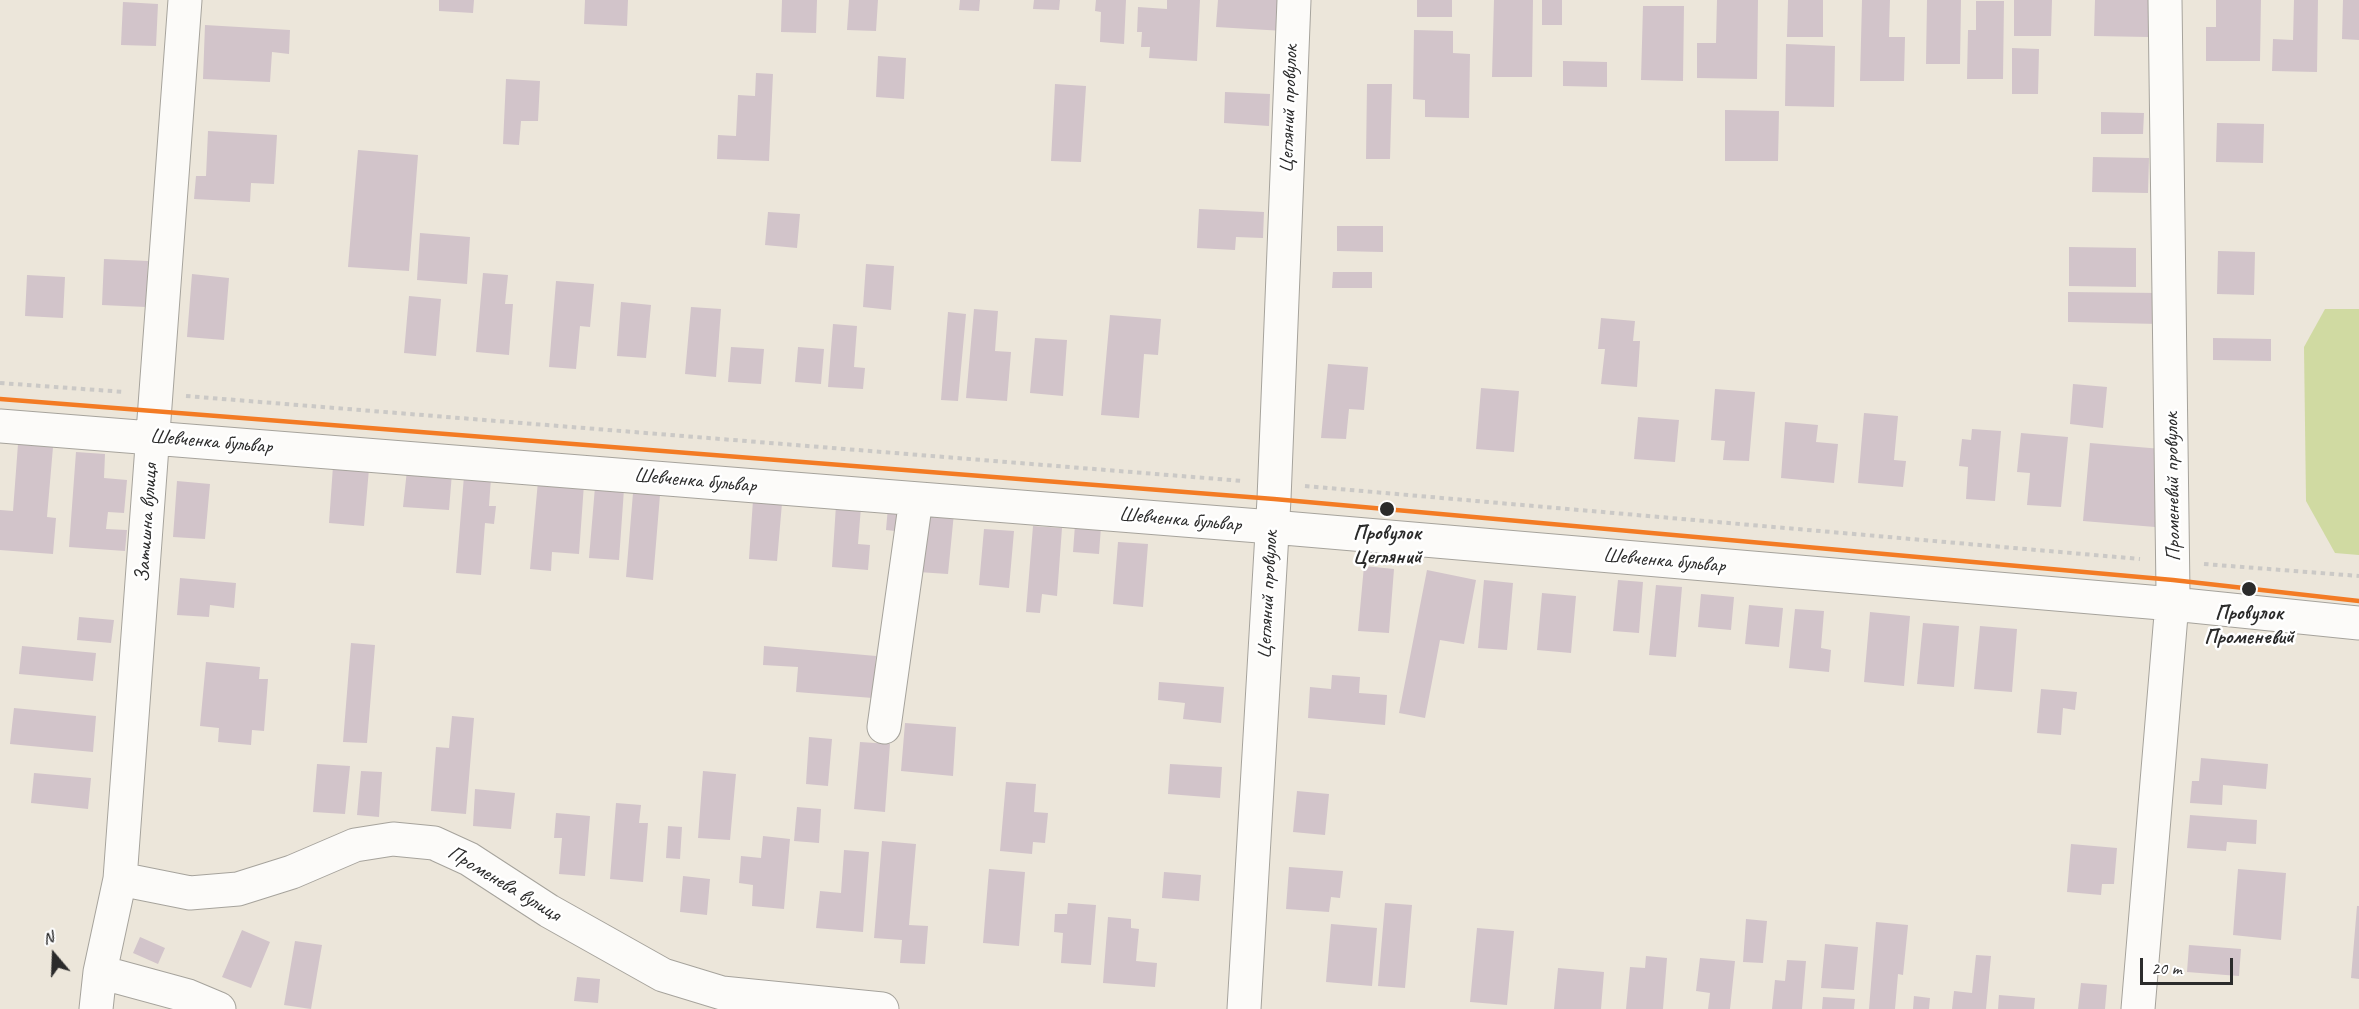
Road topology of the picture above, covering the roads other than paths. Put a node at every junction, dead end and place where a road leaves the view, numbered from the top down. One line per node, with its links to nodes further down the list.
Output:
1 (185, 0): 5 (street, Затишна вулиця)
2 (1294, 0): 7 (street, Цегляний провулок)
3 (2165, 0): 8 (street, Променевий провулок)
4 (0, 426): 5 (street, Шевченка бульвар)
5 (153, 438): 6 (street, Шевченка бульвар); 11 (street, Затишна вулиця)
6 (916, 499): 7 (street, Шевченка бульвар); 10 (street)
7 (1272, 527): 8 (street, Шевченка бульвар); 16 (street, Цегляний провулок)
8 (2173, 604): 9 (street, Шевченка бульвар); 17 (street, Променевий провулок)
9 (2359, 623)
10 (884, 727)
11 (120, 879): 12 (street, Затишна вулиця); 15 (street, Променева вулиця)
12 (100, 972): 13 (street, Затишна вулиця); 14 (street)
13 (96, 1009)
14 (219, 1009)
15 (882, 1009)
16 (1244, 1009)
17 (2138, 1009)

